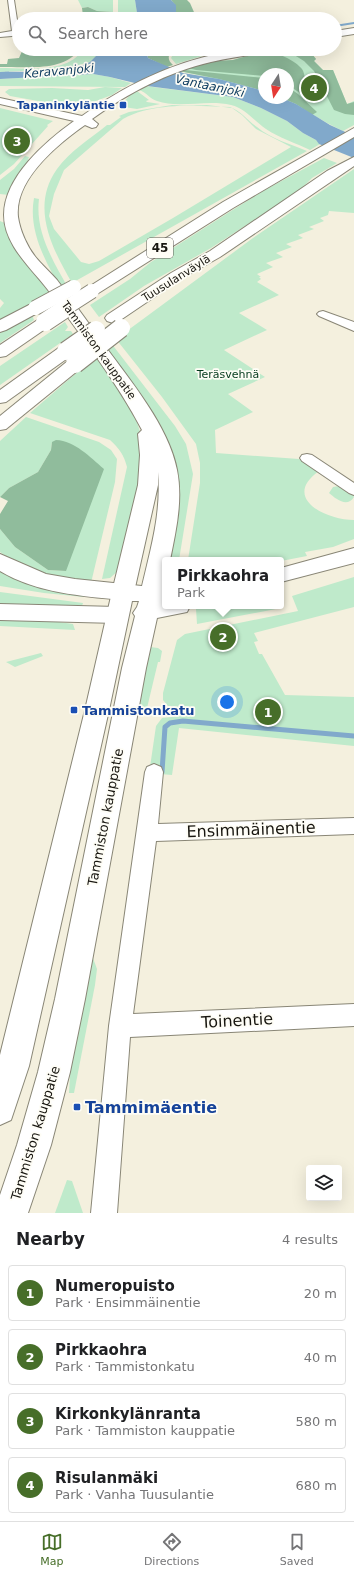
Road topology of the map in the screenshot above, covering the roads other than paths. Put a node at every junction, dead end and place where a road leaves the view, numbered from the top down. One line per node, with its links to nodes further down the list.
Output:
1 (11, 0): 2 (street)
2 (13, 12)
3 (354, 31): 4 (main road)
4 (342, 33)
5 (224, 56): 8 (main road, Tammiston kauppatie)
6 (0, 101): 8 (main road)
7 (0, 106): 8 (main road)
8 (85, 123): 11 (main road, Tammiston kauppatie); 12 (main road, Tammiston kauppatie)
9 (354, 132): 15 (main road, 45)
10 (354, 161): 20 (main road, Tuusulanväylä, bridge)
11 (35, 184)
12 (6, 211): 14 (main road, Tammiston kauppatie)
13 (28, 225): 14 (main road, Tammiston kauppatie)
14 (49, 281): 23 (main road, Tammiston kauppatie)
15 (88, 286): 17 (main road, bridge); 19 (main road, 45, bridge)
16 (323, 314): 18 (street)
17 (4, 324)
18 (354, 327)
19 (0, 352)
20 (70, 358): 21 (main road); 22 (main road)
21 (0, 398)
22 (6, 420): 24 (main road)
23 (146, 421): 32 (main road, Tammiston kauppatie); 33 (main road, Tammiston kauppatie)
24 (0, 430)
25 (307, 458): 26 (street)
26 (354, 490)
27 (354, 555): 30 (main road)
28 (0, 561): 32 (main road)
29 (354, 570): 31 (main road)
30 (284, 575)
31 (284, 587)
32 (123, 592): 33 (main road); 35 (main road, Tammiston kauppatie)
33 (154, 600): 35 (main road); 42 (main road, Tammiston kauppatie)
34 (0, 612): 35 (main road)
35 (117, 615): 41 (main road, Tammiston kauppatie)
36 (154, 772): 38 (street)
37 (354, 826): 38 (street, Ensimmäinentie)
38 (147, 833): 40 (street)
39 (354, 1015): 40 (street, Toinentie)
40 (120, 1026): 43 (street)
41 (0, 1109)
42 (11, 1213)
43 (104, 1213)

